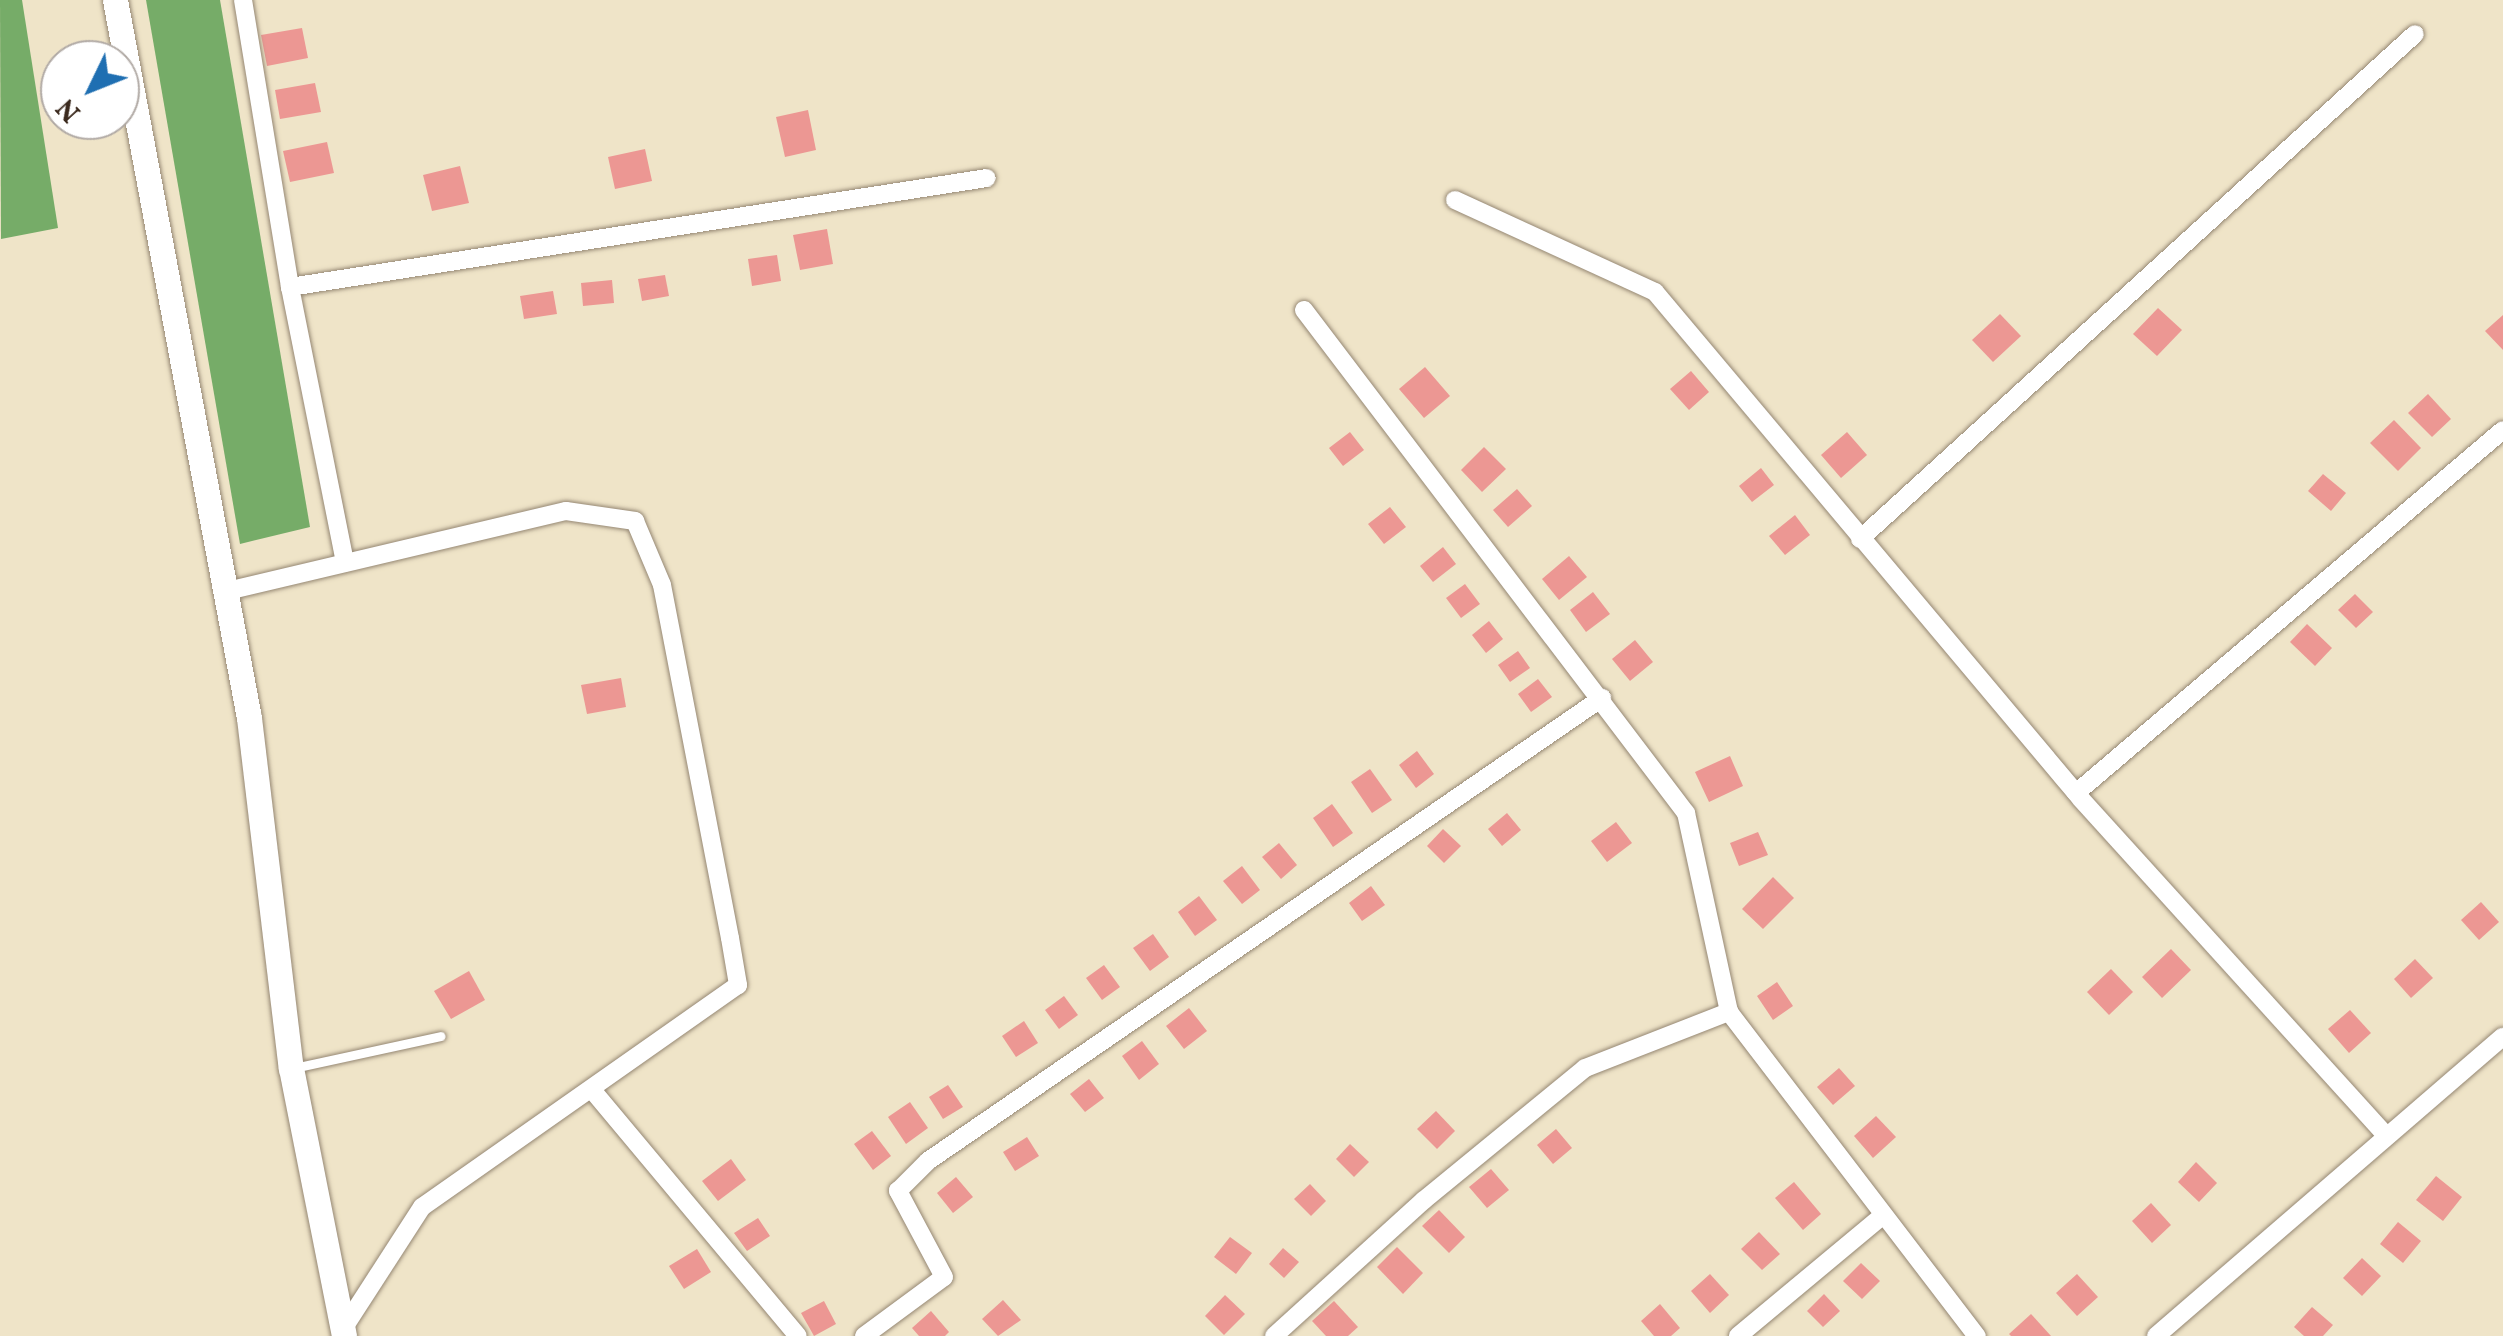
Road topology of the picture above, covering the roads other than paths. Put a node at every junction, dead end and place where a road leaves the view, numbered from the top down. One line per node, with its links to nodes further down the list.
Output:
1 (115, 0): 11 (main road)
2 (243, 0): 6 (street)
3 (2415, 34): 9 (street)
4 (988, 178): 6 (street)
5 (1455, 200): 9 (street)
6 (290, 287): 10 (street)
7 (1304, 310): 12 (street)
8 (2503, 430): 13 (street)
9 (1860, 539): 13 (street)
10 (345, 563): 11 (street); 18 (street)
11 (222, 592): 17 (main road)
12 (1602, 698): 14 (street); 23 (street)
13 (2076, 793): 19 (street)
14 (1728, 1012): 20 (street); 24 (street)
15 (441, 1036): 17 (lane)
16 (2503, 1037): 19 (street)
17 (291, 1068): 21 (main road)
18 (594, 1090): 21 (street); 22 (street)
19 (2386, 1136): 27 (street)
20 (1882, 1216): 25 (street); 26 (street)
21 (343, 1332)
22 (798, 1336)
23 (864, 1336)
24 (1274, 1336)
25 (1738, 1336)
26 (1977, 1336)
27 (2156, 1336)

